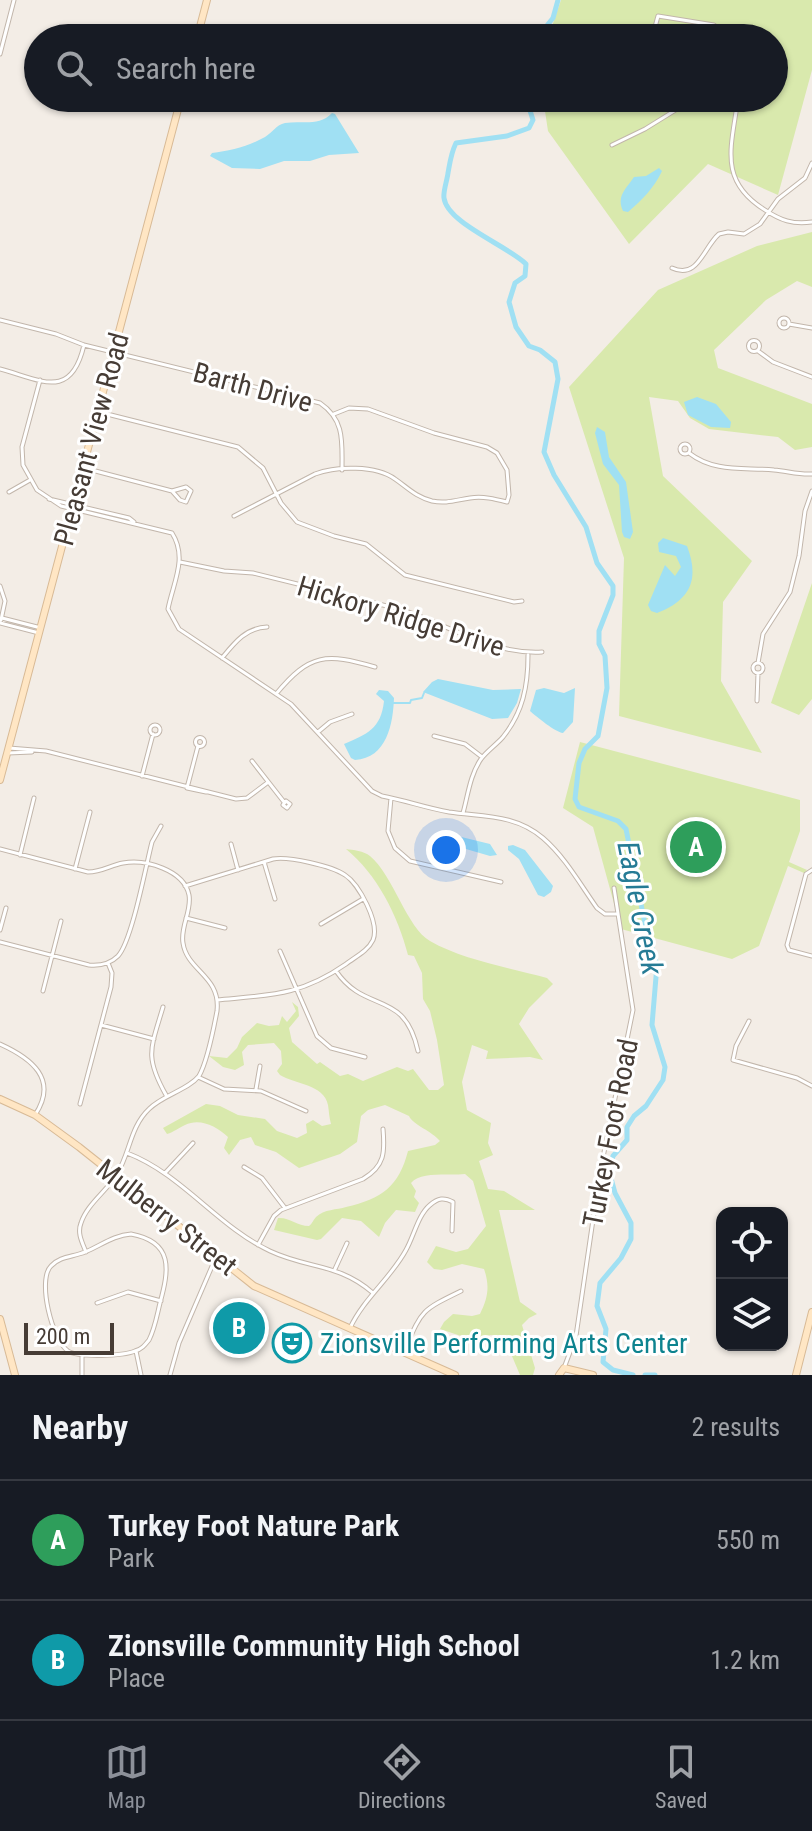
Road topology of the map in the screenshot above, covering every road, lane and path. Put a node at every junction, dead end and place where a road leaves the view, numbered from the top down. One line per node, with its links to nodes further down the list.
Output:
1 (14, 0): 6 (street)
2 (207, 0): 3 (main road)
3 (201, 24)
4 (656, 24): 5 (street)
5 (708, 24)
6 (0, 54)
7 (177, 112): 20 (main road, Pleasant View Road)
8 (672, 112): 10 (street)
9 (737, 112): 12 (street)
10 (612, 145)
11 (812, 163): 12 (street)
12 (768, 213): 13 (street); 14 (street)
13 (812, 222)
14 (672, 268)
15 (0, 320): 18 (street, Barth Drive)
16 (789, 324): 17 (street)
17 (812, 328)
18 (84, 345): 20 (street, Barth Drive); 23 (street)
19 (758, 351): 22 (street)
20 (114, 352): 24 (main road, Pleasant View Road); 25 (street, Barth Drive)
21 (0, 369): 23 (street)
22 (812, 377)
23 (40, 380): 30 (street)
24 (99, 412): 27 (main road, Pleasant View Road); 34 (street)
25 (334, 414): 28 (street, Barth Drive); 28 (street)
26 (689, 453): 29 (street)
27 (84, 468): 31 (street); 35 (main road, Pleasant View Road)
28 (342, 470): 34 (street)
29 (812, 474)
30 (30, 480): 33 (street); 35 (street)
31 (172, 491): 31 (street)
32 (812, 491): 48 (street)
33 (9, 492)
34 (277, 494): 36 (street); 39 (street)
35 (74, 508): 37 (street); 42 (main road, Pleasant View Road)
36 (234, 516)
37 (180, 562): 44 (street, Hickory Ridge Drive); 45 (street)
38 (0, 586): 40 (street)
39 (522, 601)
40 (1, 622): 42 (street)
41 (267, 627): 45 (street)
42 (40, 630): 54 (main road, Pleasant View Road)
43 (542, 652): 44 (street, Hickory Ridge Drive)
44 (528, 653): 55 (street)
45 (222, 658): 47 (street)
46 (375, 667): 47 (street)
47 (276, 694): 50 (street)
48 (757, 701)
49 (352, 714): 50 (street)
50 (318, 732): 62 (street)
51 (153, 734): 57 (street)
52 (434, 736): 55 (street)
53 (198, 746): 60 (street)
54 (8, 750): 57 (street); 58 (main road, Pleasant View Road)
55 (482, 757): 65 (street)
56 (252, 761): 59 (street)
57 (142, 776): 60 (street)
58 (0, 780)
59 (267, 783): 60 (street); 63 (street)
60 (187, 788)
61 (34, 798): 69 (street)
62 (391, 798): 65 (street); 75 (street)
63 (284, 802)
64 (90, 812): 72 (street)
65 (463, 813): 81 (street)
66 (161, 826): 71 (street)
67 (231, 844): 73 (street)
68 (0, 849): 69 (street)
69 (20, 855): 72 (street)
70 (264, 862): 73 (street); 78 (street); 79 (street)
71 (146, 865): 72 (street); 76 (street); 91 (street)
72 (75, 869)
73 (238, 870): 76 (street)
74 (810, 871): 90 (street)
75 (501, 882)
76 (185, 886): 82 (street)
77 (614, 888): 81 (street, Turkey Foot Road)
78 (275, 899)
79 (363, 899): 84 (street); 92 (street)
80 (6, 908): 86 (street)
81 (616, 914): 135 (street, Turkey Foot Road)
82 (186, 918): 85 (street); 95 (street)
83 (61, 921): 89 (street)
84 (321, 924)
85 (225, 928)
86 (0, 930)
87 (0, 942): 89 (street)
88 (280, 951): 94 (street)
89 (52, 956): 91 (street); 93 (street)
90 (812, 956)
91 (108, 963): 98 (street)
92 (336, 971): 94 (street); 101 (street)
93 (43, 991)
94 (297, 991): 95 (street); 102 (street)
95 (217, 1000): 104 (street)
96 (163, 1007): 99 (street)
97 (749, 1021): 105 (street)
98 (101, 1025): 99 (street); 109 (street)
99 (154, 1039): 107 (street)
100 (0, 1044): 111 (street)
101 (418, 1051)
102 (365, 1057)
103 (260, 1066): 106 (street)
104 (198, 1077): 106 (street); 107 (street)
105 (812, 1086)
106 (256, 1089): 110 (street)
107 (166, 1095): 114 (street)
108 (0, 1100): 111 (main road, Mulberry Street)
109 (80, 1104)
110 (306, 1111)
111 (35, 1115): 117 (main road, Mulberry Street)
112 (383, 1129): 118 (street)
113 (193, 1143): 116 (street)
114 (127, 1153): 116 (street); 117 (street)
115 (244, 1167): 118 (street)
116 (165, 1173): 121 (street)
117 (116, 1177): 122 (street); 123 (main road, Mulberry Street)
118 (285, 1208): 121 (street)
119 (452, 1231): 126 (street)
120 (347, 1243): 124 (street)
121 (258, 1245): 124 (street)
122 (86, 1252): 127 (street); 134 (street)
123 (216, 1257): 131 (main road, Mulberry Street); 139 (street)
124 (335, 1269): 126 (street)
125 (461, 1291): 133 (street)
126 (373, 1293): 131 (street)
127 (161, 1301): 128 (street); 132 (street)
128 (97, 1303)
129 (812, 1312): 143 (main road)
130 (0, 1319): 136 (main road)
131 (350, 1328): 133 (main road, Mulberry Street)
132 (136, 1351): 134 (street); 138 (street)
133 (404, 1352): 140 (main road, Mulberry Street)
134 (82, 1355): 137 (street)
135 (564, 1368): 141 (main road, Turkey Foot Road); 142 (main road)
136 (15, 1375)
137 (82, 1375)
138 (141, 1375)
139 (170, 1375)
140 (453, 1375)
141 (559, 1375)
142 (593, 1375)
143 (796, 1375)

